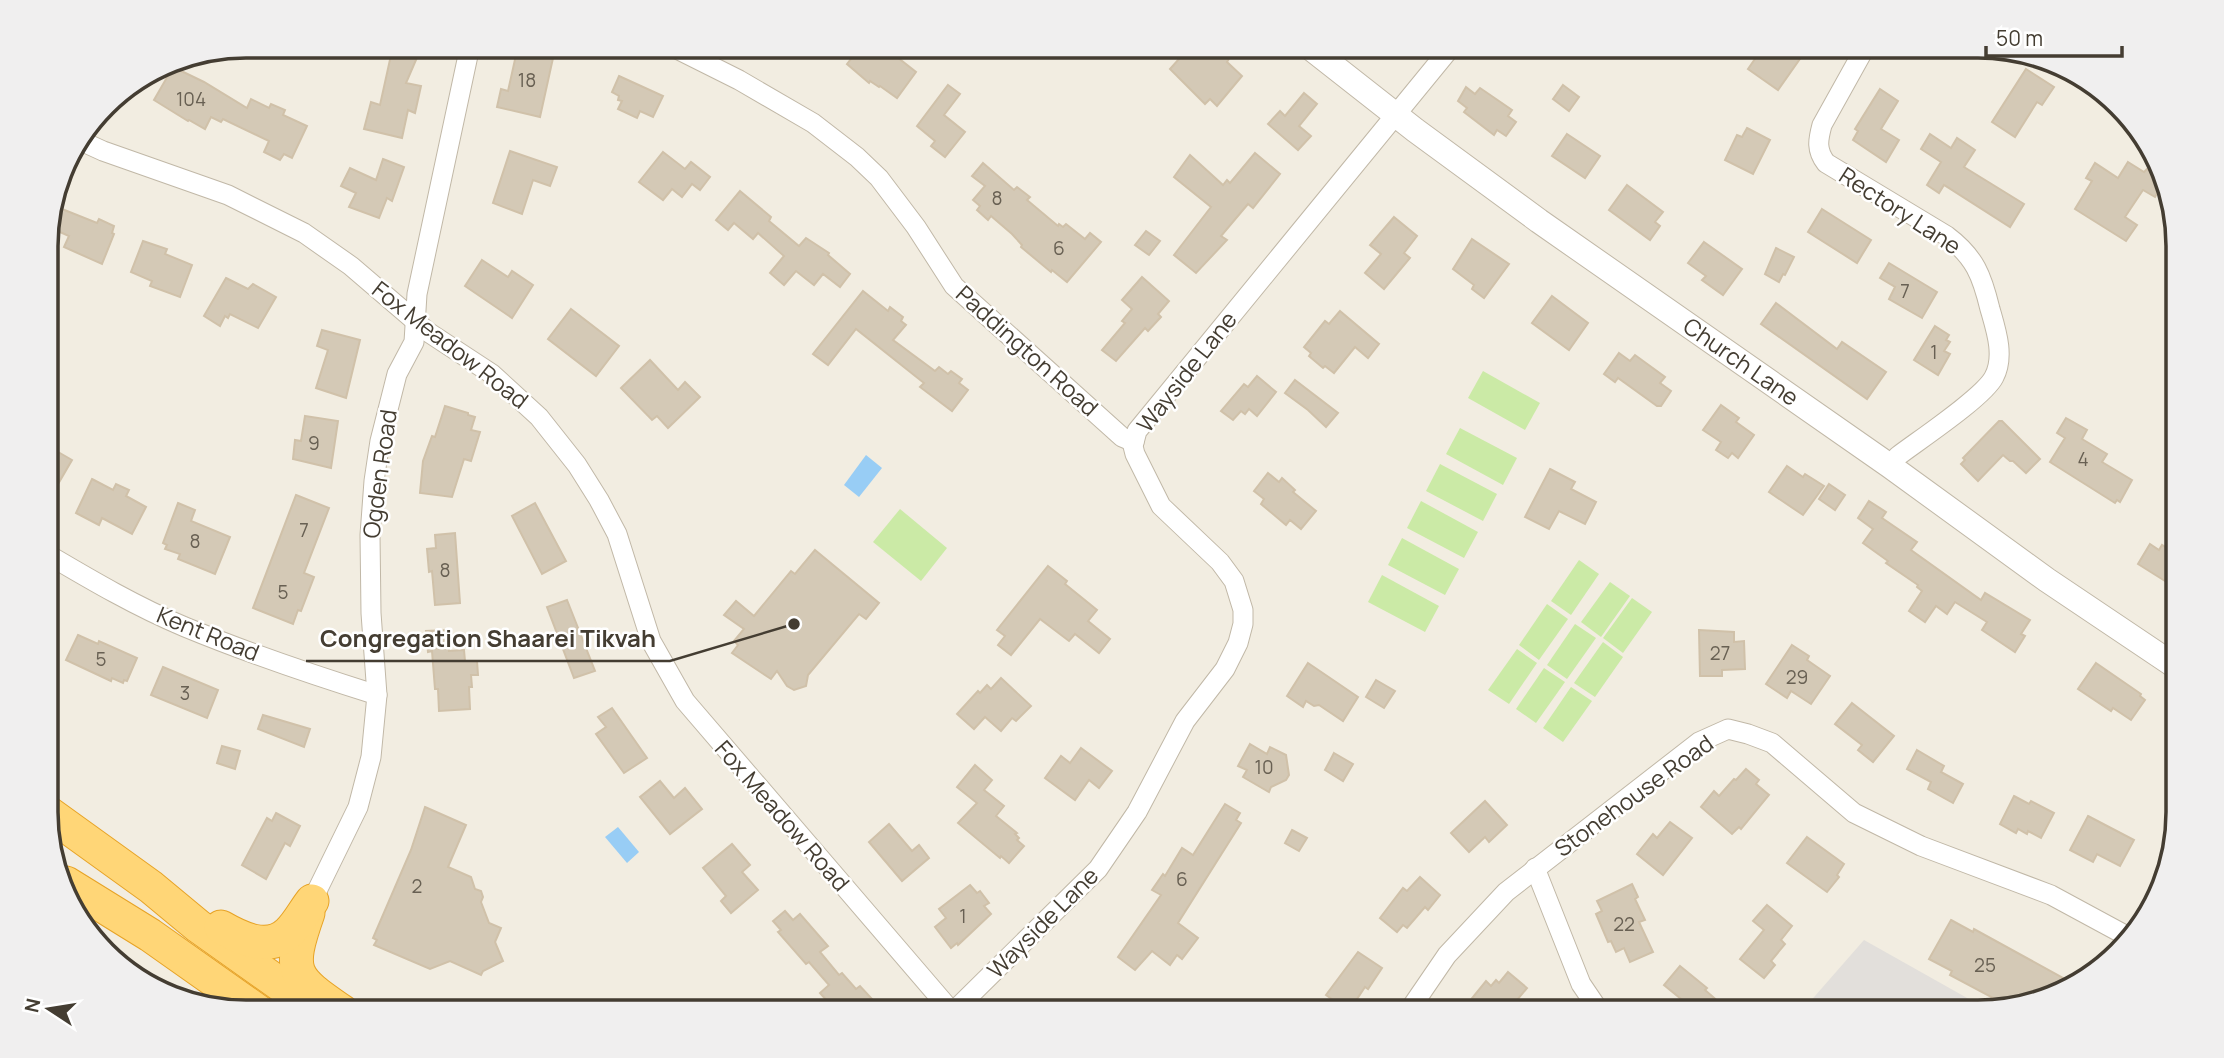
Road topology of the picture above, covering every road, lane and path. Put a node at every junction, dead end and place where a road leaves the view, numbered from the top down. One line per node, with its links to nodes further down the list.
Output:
1 (467, 58): 8 (street, Ogden Road)
2 (695, 58): 9 (street, Paddington Road)
3 (1324, 58): 6 (street, Church Lane)
4 (1442, 58): 6 (street, Wayside Lane)
5 (1859, 58): 10 (street, Rectory Lane)
6 (1396, 113): 9 (street, Wayside Lane); 10 (street, Church Lane)
7 (88, 144): 8 (street, Fox Meadow Road)
8 (415, 322): 13 (street, Ogden Road); 23 (street, Fox Meadow Road)
9 (1134, 442): 24 (street, Wayside Lane)
10 (1890, 466): 12 (street, Church Lane)
11 (58, 561): 13 (street, Kent Road)
12 (2166, 660)
13 (377, 695): 18 (street, Ogden Road)
14 (58, 820): 16 (highway)
15 (1535, 868): 19 (street, Stonehouse Road); 25 (street, Stonehouse Road); 26 (street)
16 (151, 887): 18 (highway); 21 (highway)
17 (74, 888): 20 (highway)
18 (312, 901): 22 (highway)
19 (2121, 933)
20 (241, 1000)
21 (301, 1000)
22 (325, 1000)
23 (942, 1000)
24 (964, 1000)
25 (1416, 1000)
26 (1592, 1000)

